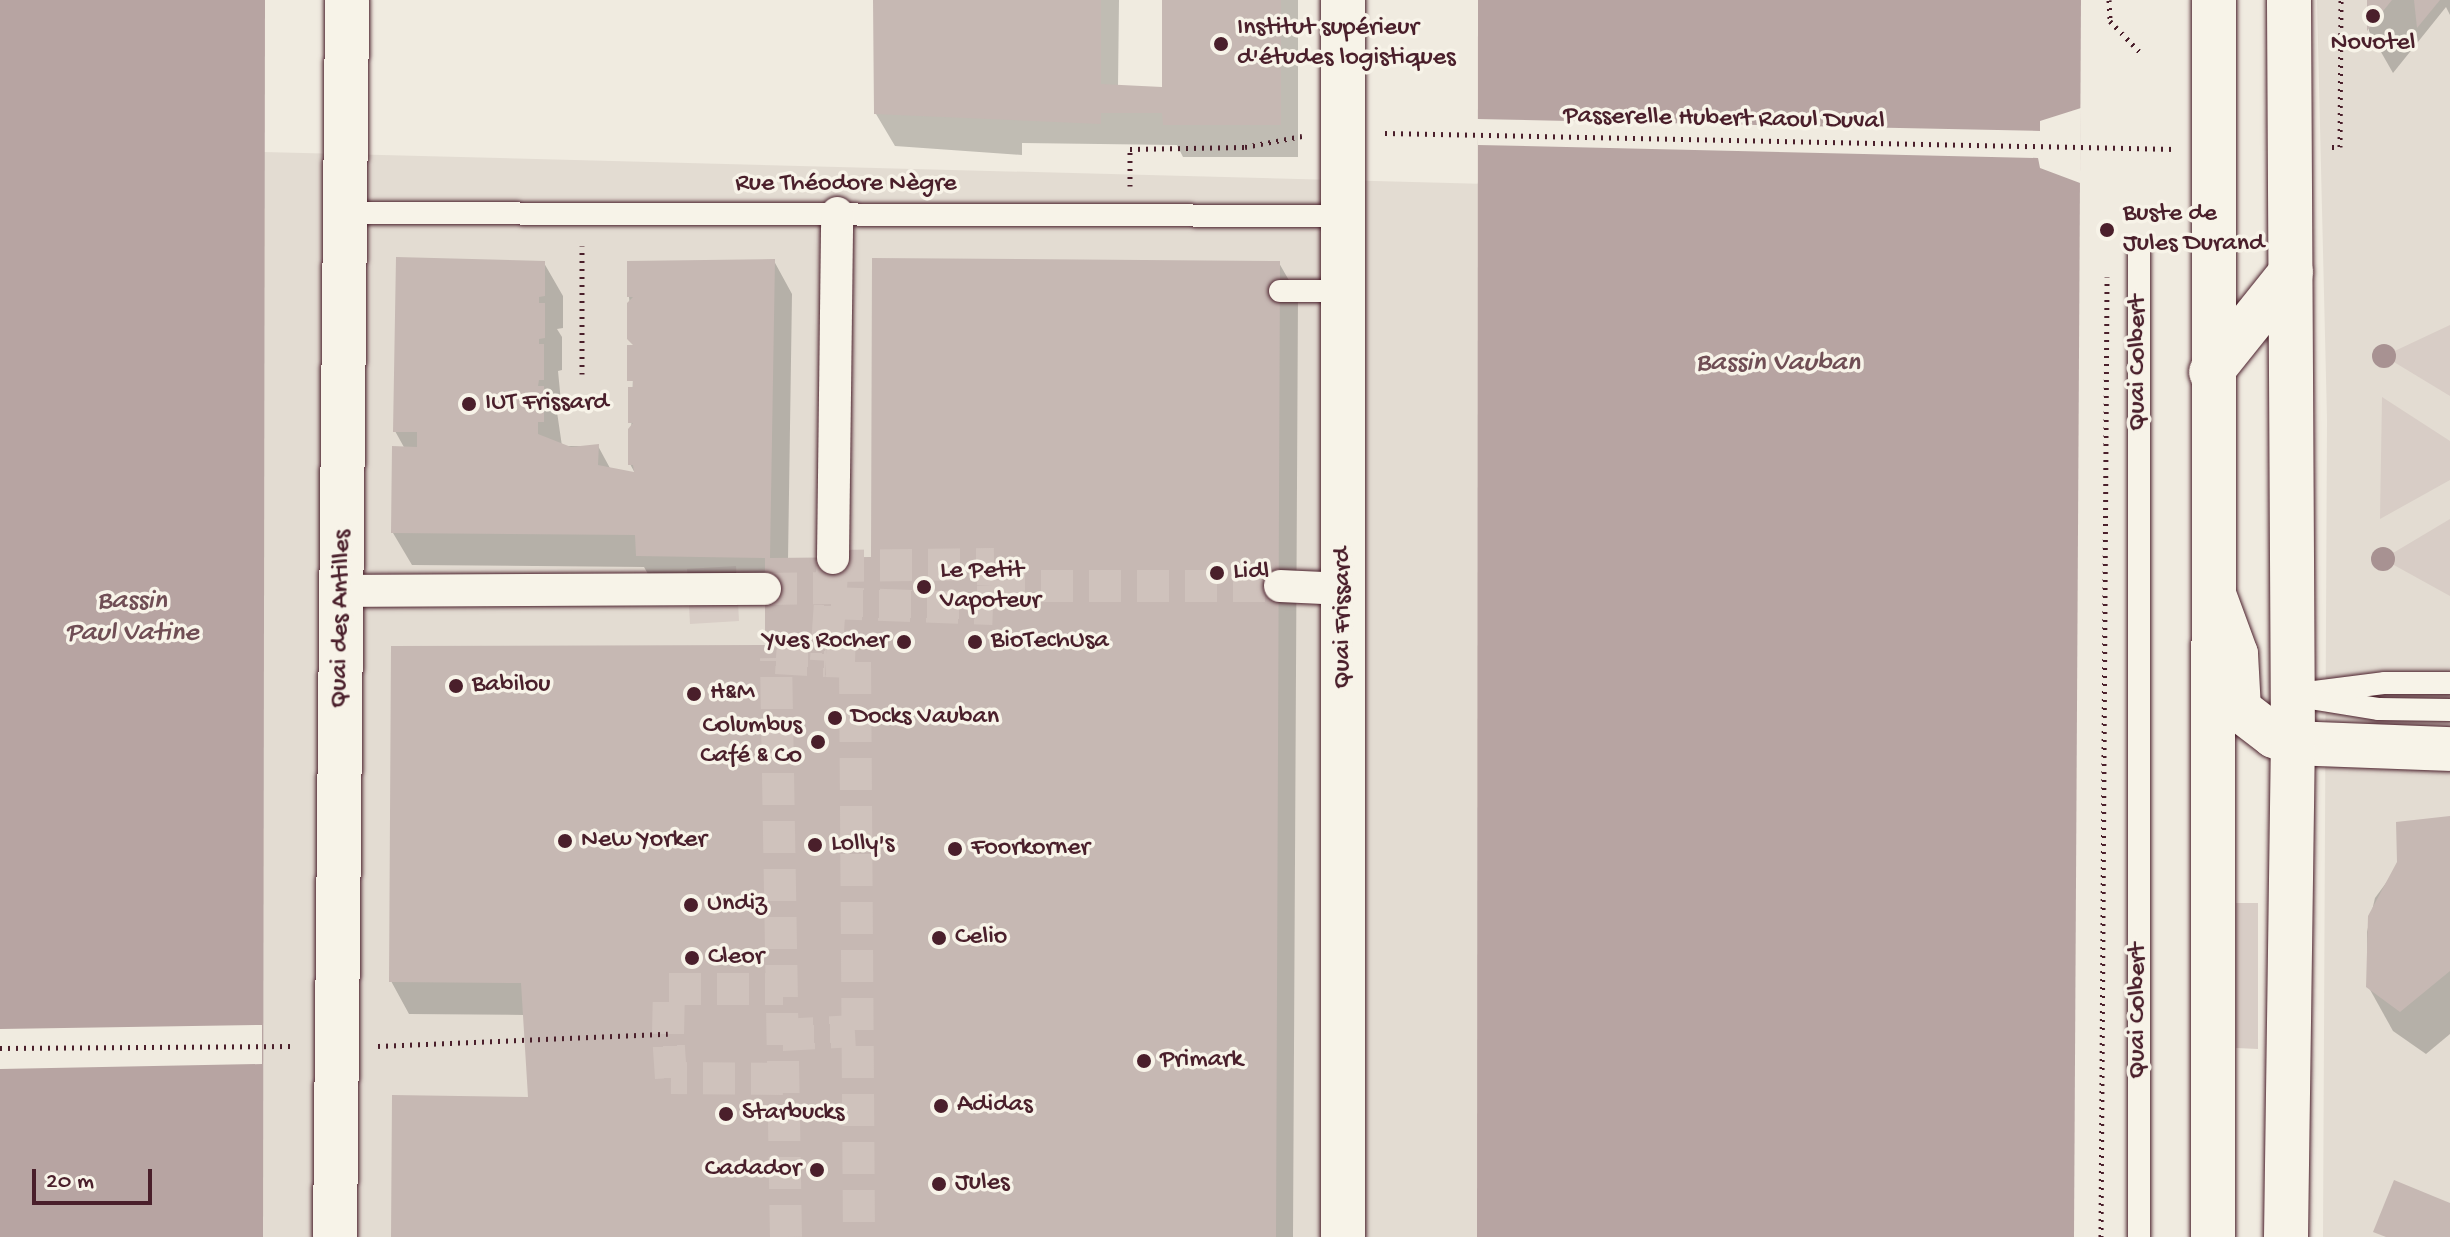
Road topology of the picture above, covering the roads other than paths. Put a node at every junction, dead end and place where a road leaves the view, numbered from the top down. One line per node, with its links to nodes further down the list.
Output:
1 (347, 0): 5 (street, Quai des Antilles)
2 (1343, 0): 7 (street, Quai Frissard)
3 (2214, 0): 12 (street)
4 (2289, 0): 9 (street)
5 (347, 213): 6 (lane, Rue Théodore Nègre); 18 (street, Quai des Antilles)
6 (837, 213): 7 (lane, Rue Théodore Nègre); 13 (street)
7 (1345, 216): 11 (street, Quai Frissard)
8 (2139, 252): 26 (lane, Quai Colbert)
9 (2291, 272): 12 (street); 20 (street)
10 (1280, 291): 11 (lane)
11 (1342, 291): 16 (street, Quai Frissard)
12 (2211, 372): 17 (street)
13 (833, 558)
14 (1280, 586): 16 (street)
15 (765, 589): 18 (street)
16 (1345, 589): 25 (street, Quai Frissard)
17 (2211, 590): 22 (street); 27 (street)
18 (342, 591): 24 (street, Quai des Antilles)
19 (2450, 683): 20 (lane)
20 (2291, 695): 21 (lane); 22 (street)
21 (2450, 710)
22 (2277, 734): 23 (street); 28 (street)
23 (2450, 749)
24 (335, 1237)
25 (1343, 1237)
26 (2139, 1237)
27 (2213, 1237)
28 (2286, 1237)

